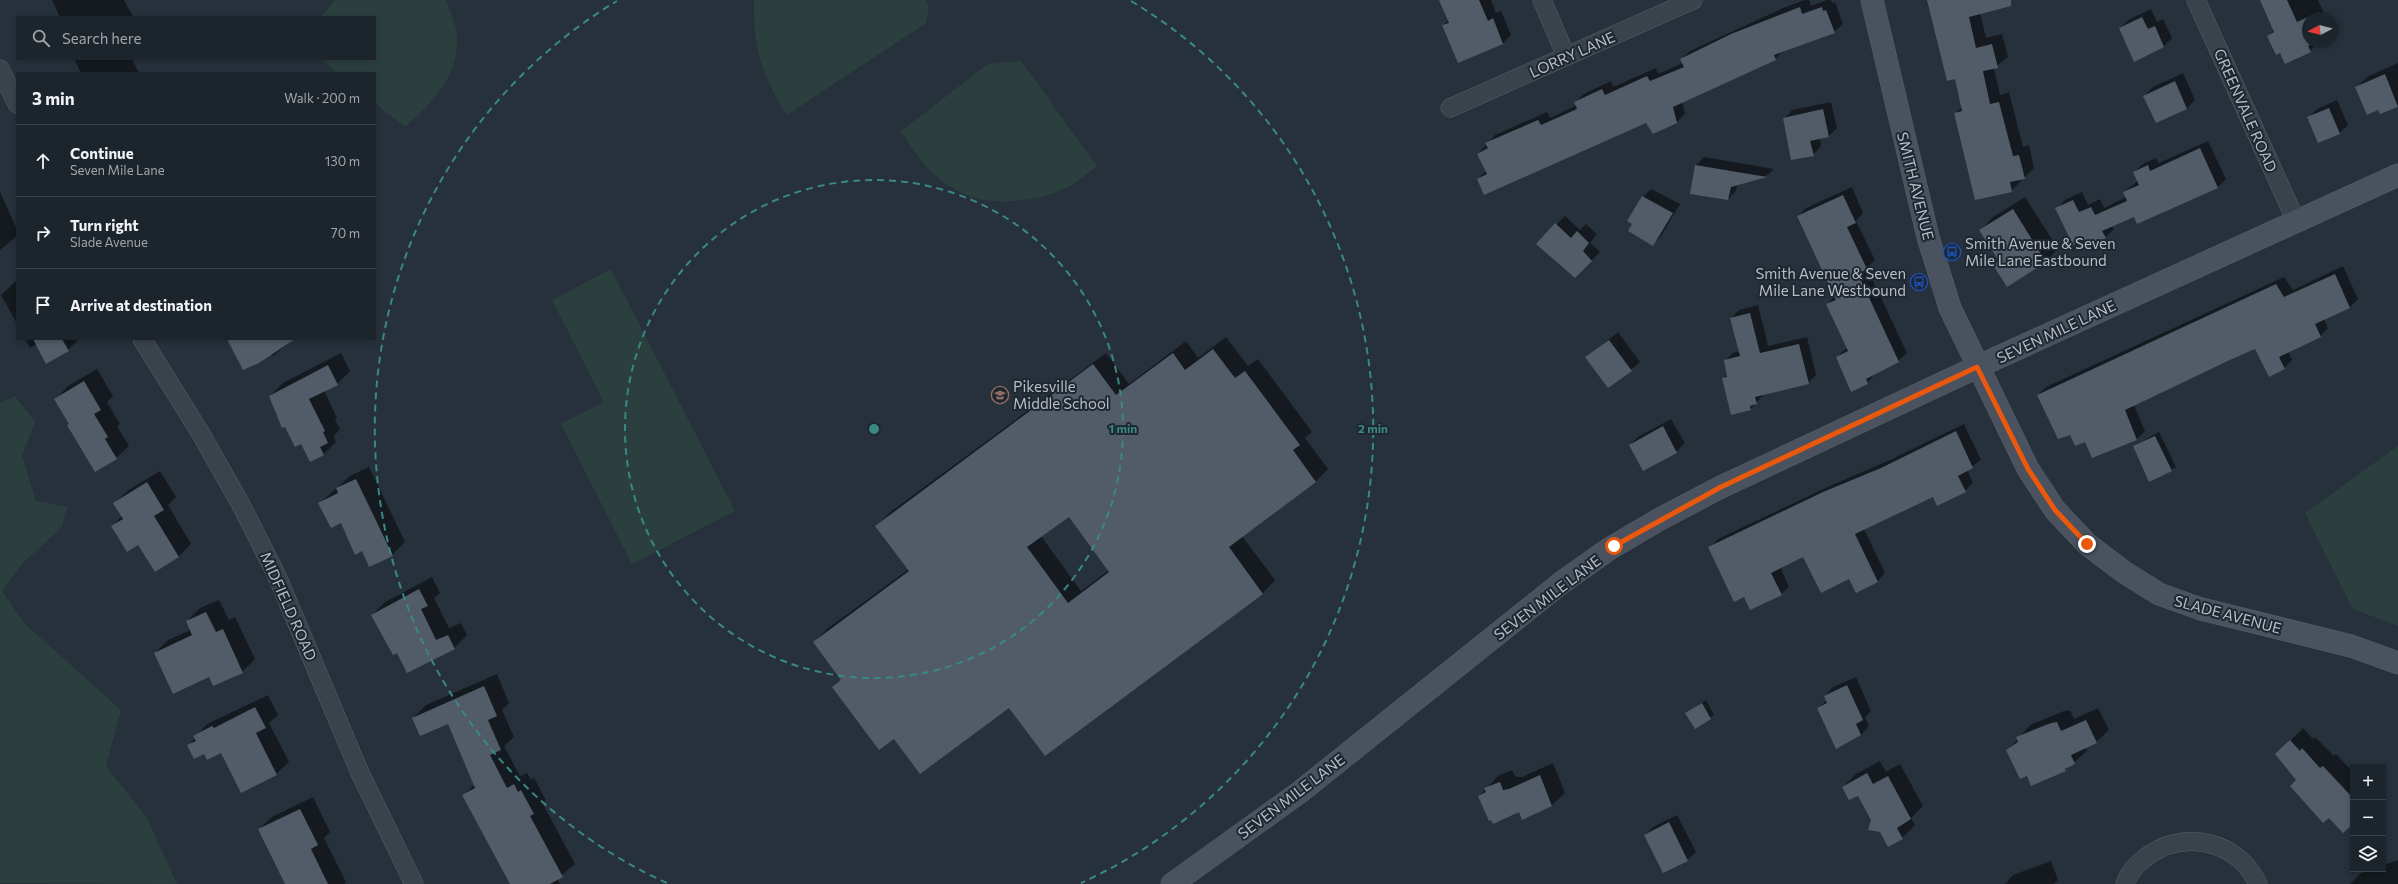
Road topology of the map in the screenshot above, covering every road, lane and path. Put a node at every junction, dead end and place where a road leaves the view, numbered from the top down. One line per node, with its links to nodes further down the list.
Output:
1 (1542, 0): 5 (street)
2 (1693, 0): 5 (street, LORRY LANE)
3 (1872, 0): 12 (street, SMITH AVENUE)
4 (2196, 0): 10 (street, GREENVALE ROAD)
5 (1566, 56): 8 (street, LORRY LANE)
6 (0, 69): 7 (street)
7 (16, 102)
8 (1450, 108)
9 (2398, 174): 10 (street, SEVEN MILE LANE)
10 (2296, 221): 12 (street, SEVEN MILE LANE)
11 (143, 340): 14 (street, MIDFIELD ROAD)
12 (1977, 367): 13 (street, SLADE AVENUE); 15 (street, SEVEN MILE LANE)
13 (2398, 663)
14 (414, 884)
15 (1172, 884)
16 (2125, 884): 17 (street)
17 (2258, 884)

